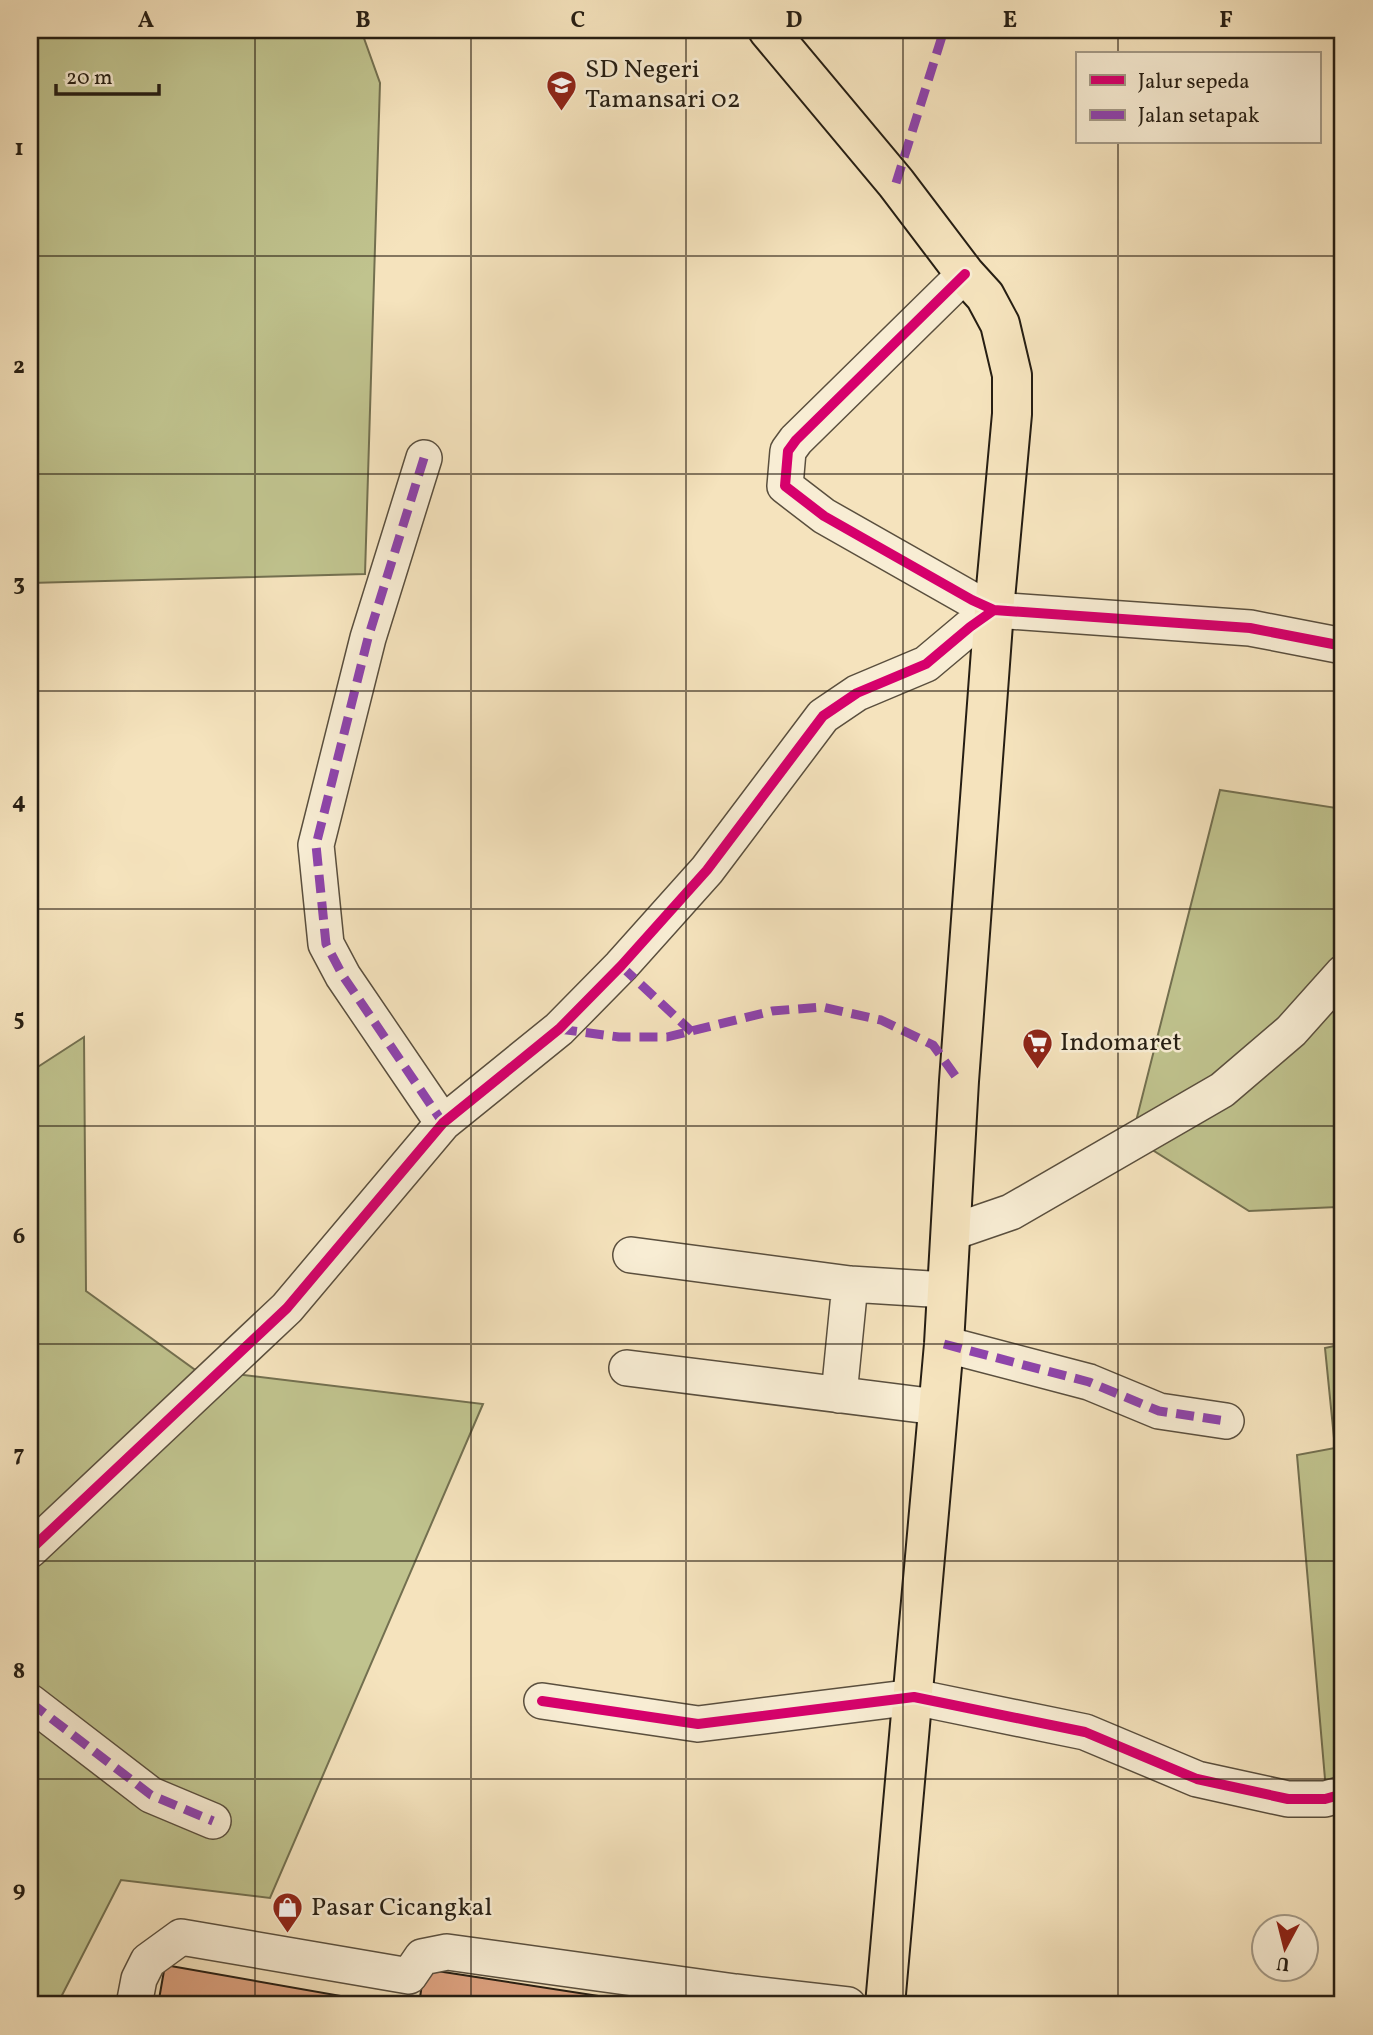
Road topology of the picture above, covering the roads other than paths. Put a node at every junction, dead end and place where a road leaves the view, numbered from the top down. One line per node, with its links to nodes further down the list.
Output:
1 (768, 30): 2 (main road)
2 (965, 274): 4 (main road); 4 (street)
3 (424, 458): 7 (street)
4 (994, 610): 5 (street); 7 (street); 8 (main road)
5 (1343, 646)
6 (1343, 973): 8 (street)
7 (443, 1123): 17 (street)
8 (950, 1233): 11 (main road)
9 (631, 1255): 10 (street)
10 (850, 1284): 11 (street); 14 (street)
11 (946, 1290): 12 (main road)
12 (944, 1344): 15 (main road); 16 (street)
13 (627, 1368): 14 (street)
14 (839, 1395): 15 (street)
15 (937, 1407): 18 (main road)
16 (1226, 1421)
17 (30, 1550)
18 (914, 1696): 19 (street); 21 (street); 27 (main road)
19 (542, 1701)
20 (30, 1702): 22 (street)
21 (1343, 1794)
22 (213, 1821)
23 (406, 1990): 24 (street); 25 (street)
24 (734, 1999): 26 (street)
25 (134, 2005)
26 (848, 2005)
27 (886, 2005)

